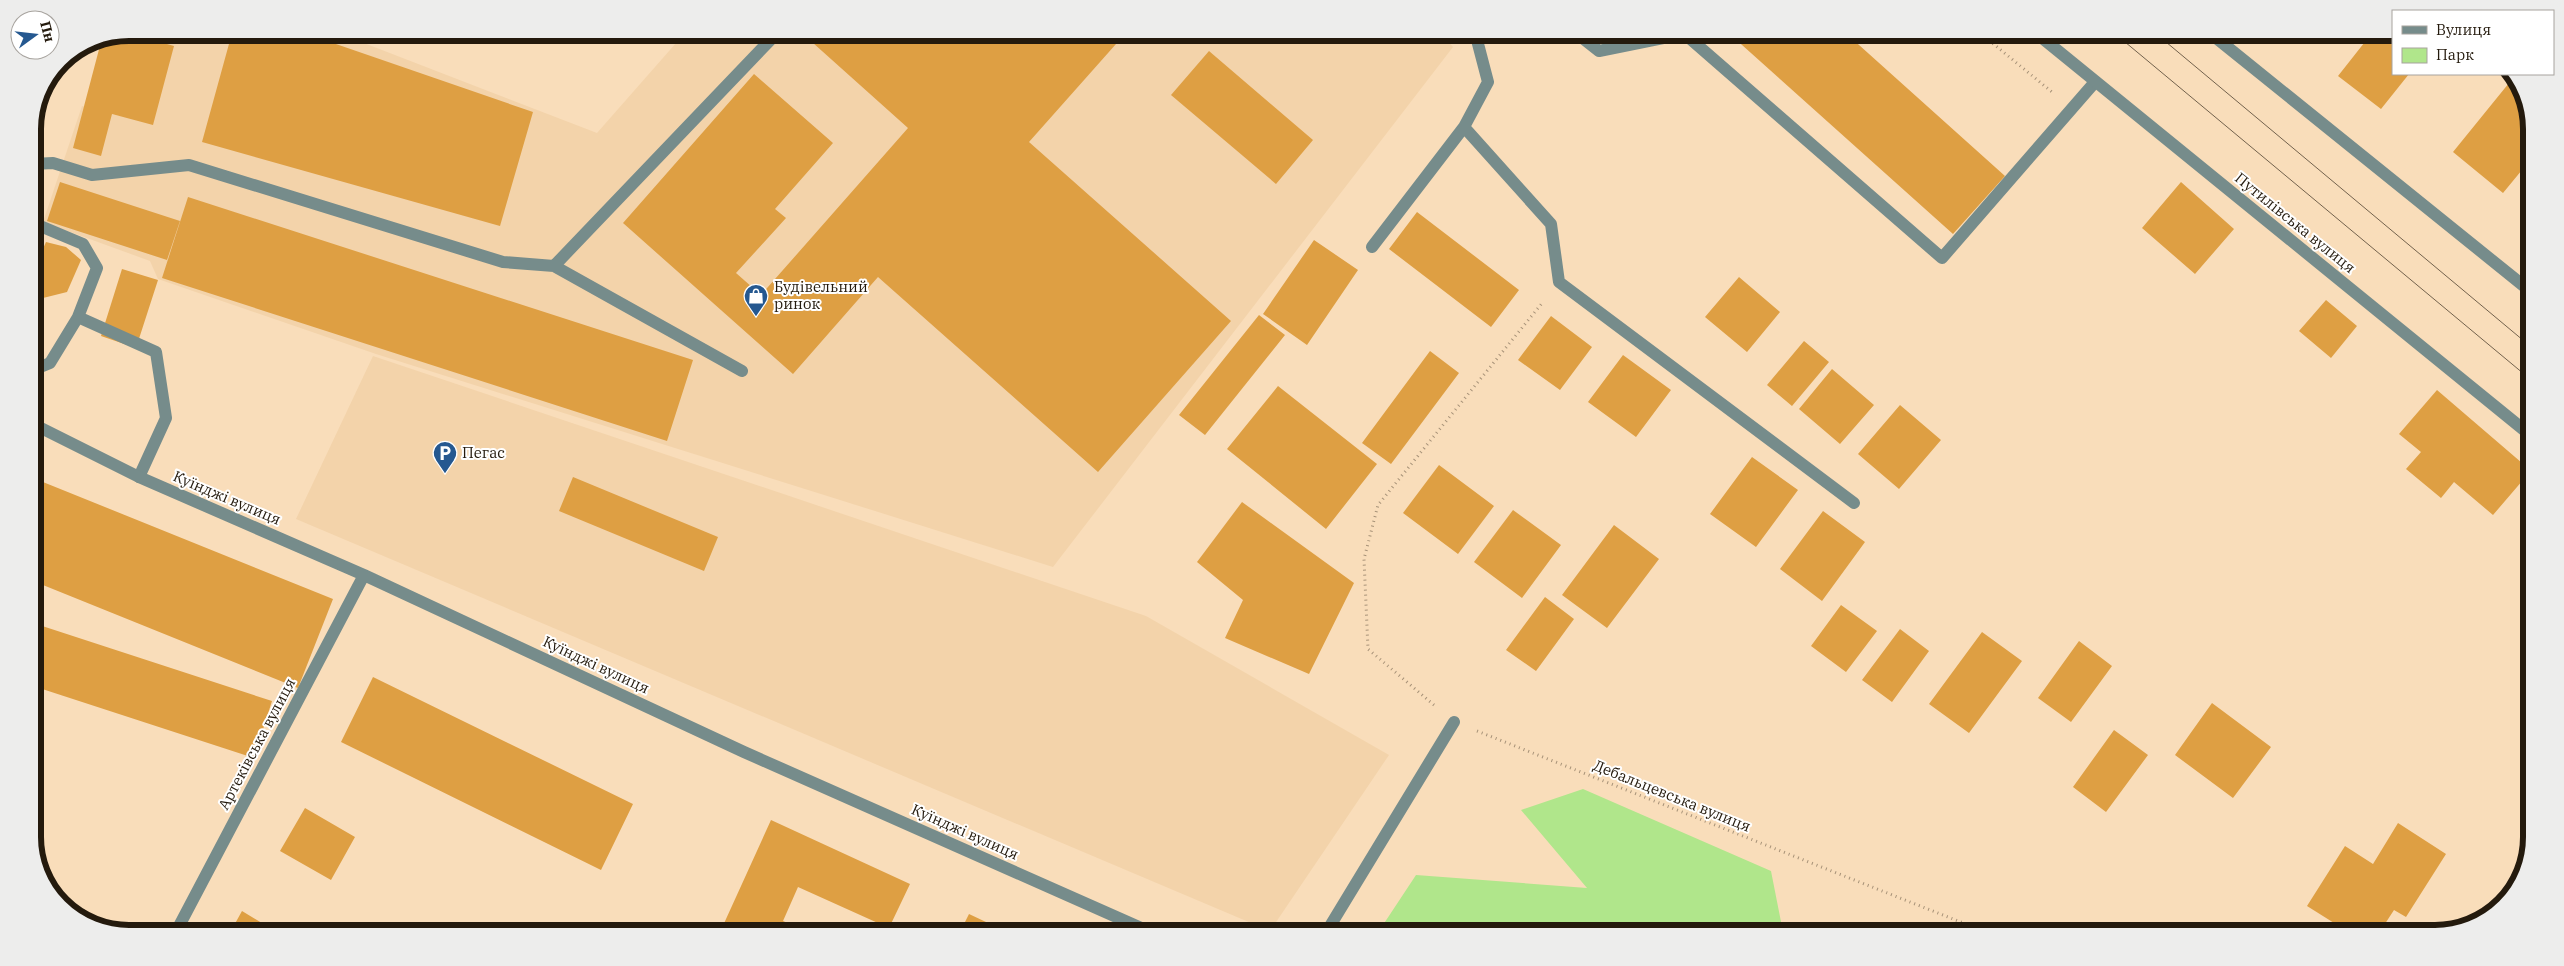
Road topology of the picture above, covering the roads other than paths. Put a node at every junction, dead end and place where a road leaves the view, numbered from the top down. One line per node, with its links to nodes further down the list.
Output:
1 (769, 41): 13 (street)
2 (1477, 41): 9 (street)
3 (1586, 41): 4 (street)
4 (1650, 41)
5 (1693, 41): 8 (street)
6 (2046, 41): 8 (street, Путилівська вулиця)
7 (2219, 41): 14 (street)
8 (2096, 82): 19 (street, Путилівська вулиця)
9 (1464, 127): 12 (street); 21 (street)
10 (41, 164): 13 (street)
11 (41, 226): 15 (street)
12 (1372, 246)
13 (554, 266): 17 (street)
14 (2523, 285)
15 (78, 316): 16 (street); 20 (street)
16 (41, 366)
17 (742, 371)
18 (41, 428): 20 (street, Куїнджі вулиця)
19 (2523, 429)
20 (139, 477): 22 (street, Куїнджі вулиця)
21 (1854, 503)
22 (364, 575): 24 (street, Артеківська вулиця); 25 (street, Куїнджі вулиця)
23 (1454, 722): 26 (street)
24 (180, 925)
25 (1134, 925)
26 (1331, 925)

